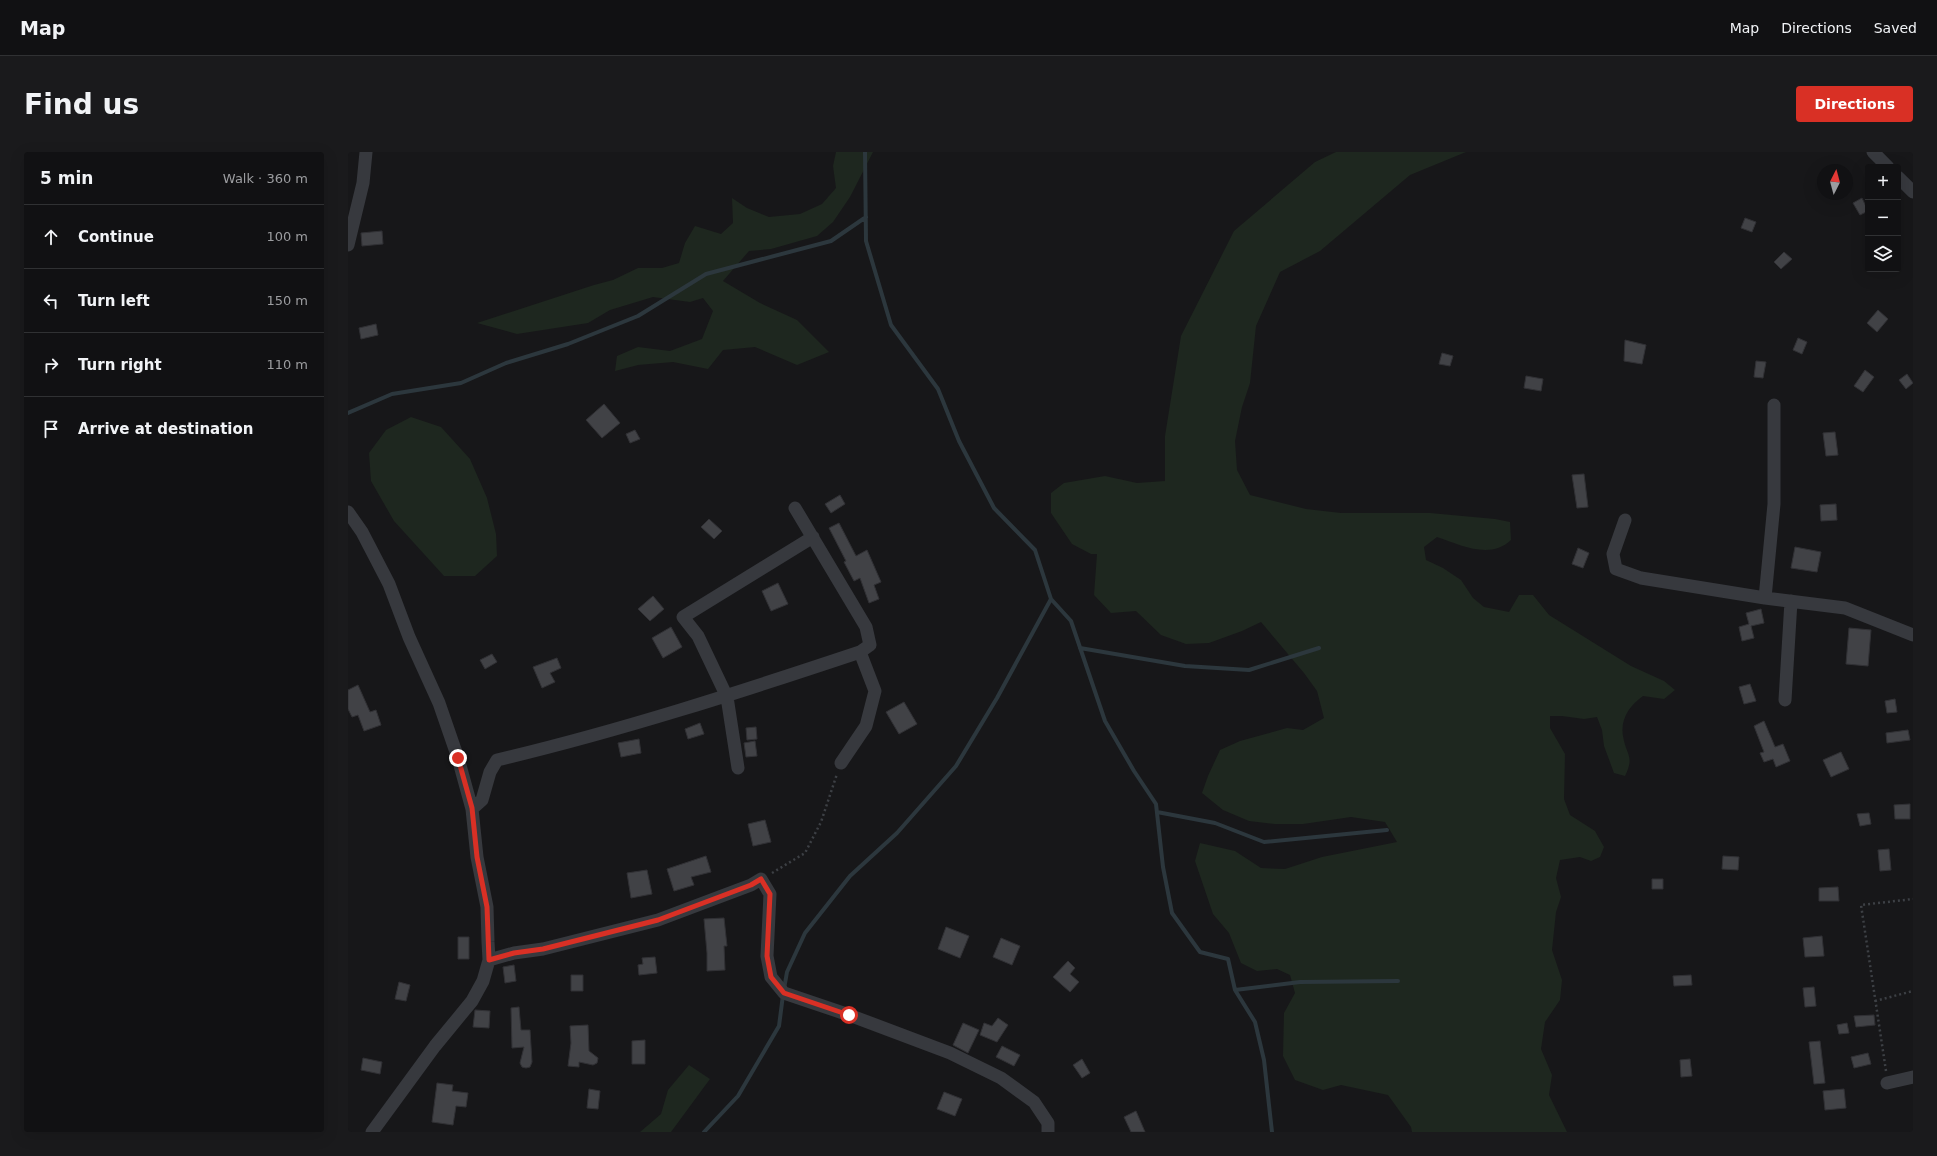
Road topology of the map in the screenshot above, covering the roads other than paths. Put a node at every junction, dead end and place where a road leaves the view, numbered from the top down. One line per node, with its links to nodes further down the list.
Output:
1 (366, 152): 6 (street)
2 (1873, 152): 3 (street)
3 (1885, 164)
4 (1901, 180): 5 (street)
5 (1913, 192)
6 (348, 245)
7 (1774, 405): 12 (street)
8 (795, 508): 11 (street)
9 (348, 512): 20 (street)
10 (1625, 520): 12 (street)
11 (813, 537): 15 (street); 16 (street)
12 (1765, 598): 13 (street)
13 (1791, 601): 14 (street); 17 (street)
14 (1913, 635)
15 (860, 652): 16 (street); 18 (street)
16 (727, 697): 19 (street); 20 (street)
17 (1785, 700)
18 (841, 763)
19 (738, 768)
20 (472, 808): 21 (street)
21 (489, 960): 24 (street); 25 (street)
22 (1913, 1077): 23 (street)
23 (1888, 1083)
24 (372, 1132)
25 (1048, 1132)

